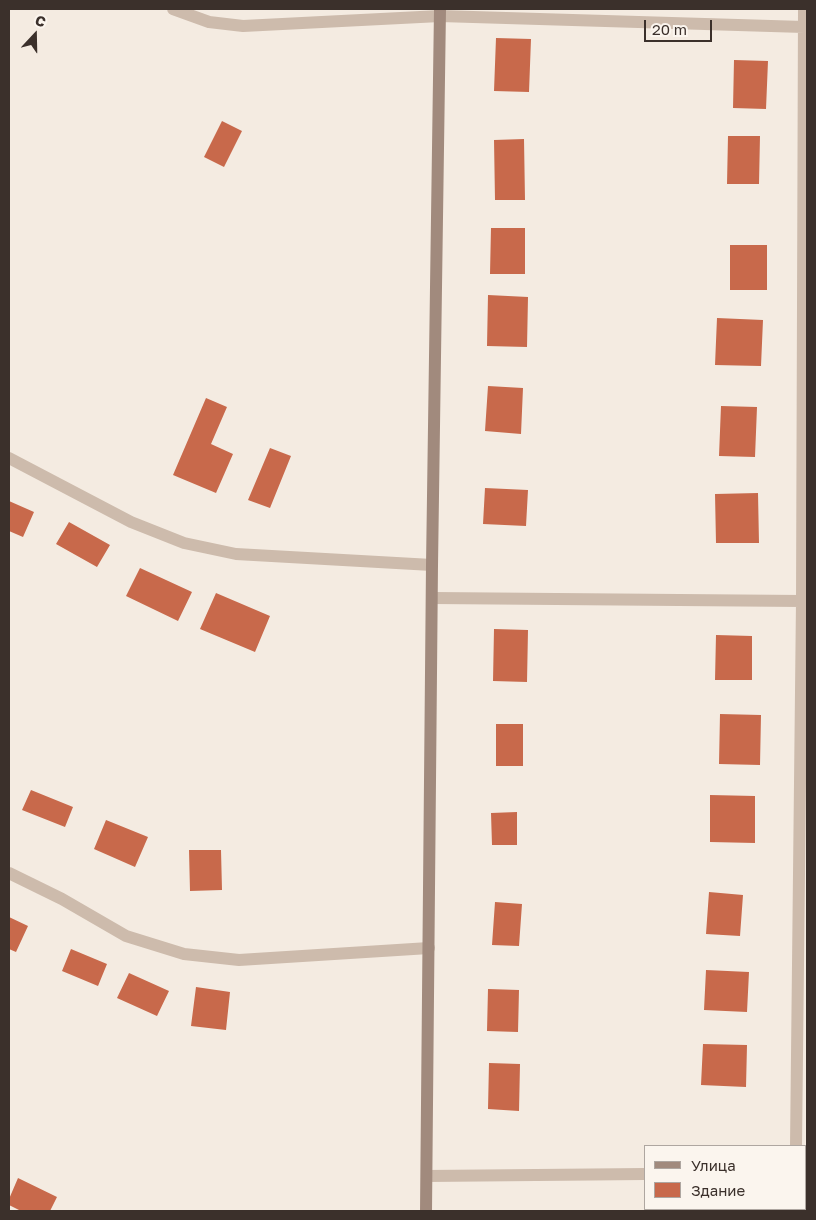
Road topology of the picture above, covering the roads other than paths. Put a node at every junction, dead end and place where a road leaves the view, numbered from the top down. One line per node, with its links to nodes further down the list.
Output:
1 (173, 9): 3 (street)
2 (804, 9): 4 (street)
3 (440, 12): 4 (street); 6 (street)
4 (804, 28): 8 (street)
5 (9, 458): 6 (street)
6 (432, 565): 7 (street)
7 (433, 598): 8 (street); 10 (street)
8 (802, 601): 11 (street)
9 (9, 873): 10 (street)
10 (429, 948): 13 (street)
11 (796, 1145)
12 (644, 1174): 13 (street)
13 (427, 1176): 14 (street)
14 (426, 1211)

